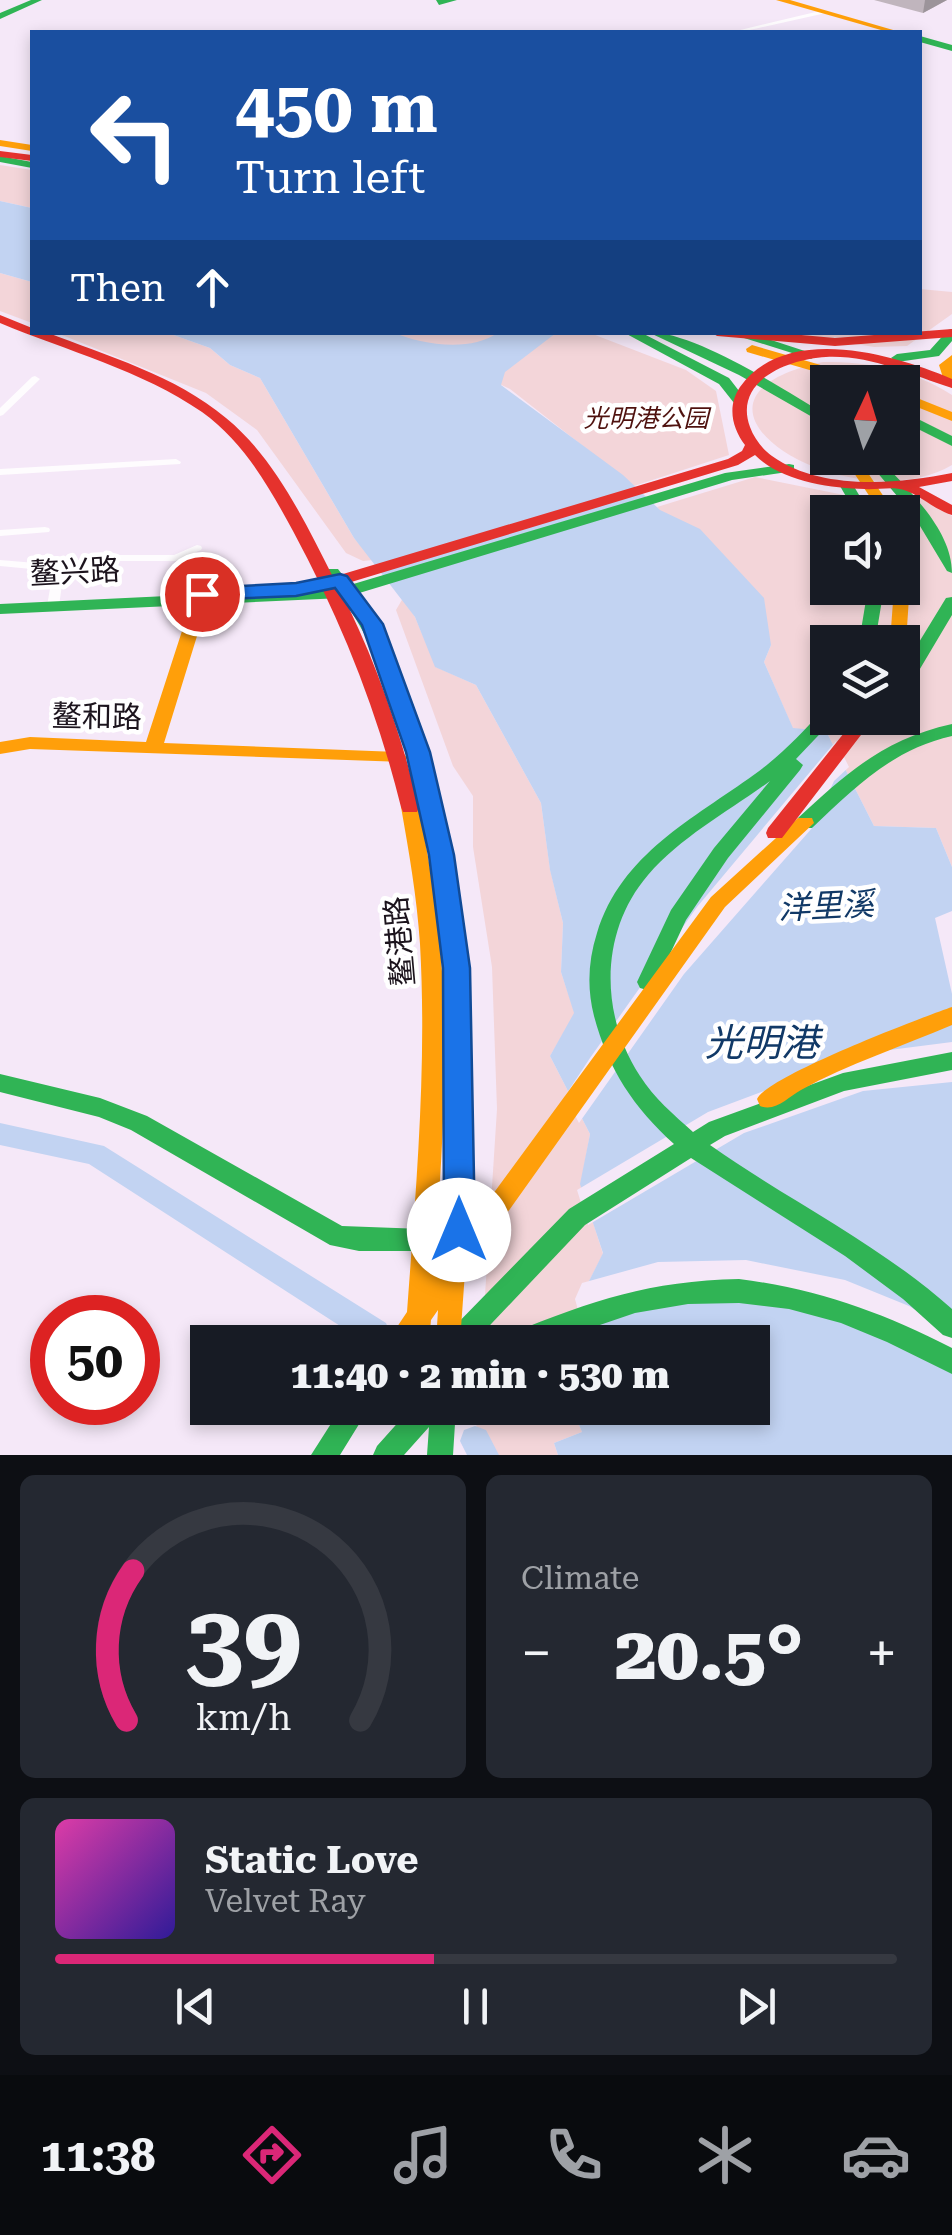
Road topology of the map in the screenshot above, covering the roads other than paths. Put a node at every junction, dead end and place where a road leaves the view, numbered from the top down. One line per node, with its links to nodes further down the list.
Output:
1 (28, 0): 6 (main road)
2 (38, 0): 6 (main road)
3 (780, 0): 5 (main road)
4 (790, 0): 9 (main road)
5 (824, 12): 7 (street); 8 (main road)
6 (0, 14)
7 (744, 30)
8 (889, 30)
9 (899, 30)
10 (922, 38): 11 (main road)
11 (952, 46)
12 (0, 151): 13 (main road)
13 (30, 156)
14 (5, 327): 15 (main road, 鳌港路)
15 (30, 331)
16 (952, 333): 22 (main road); 24 (main road)
17 (40, 335): 60 (main road, 鳌港路)
18 (635, 335): 33 (main road)
19 (662, 335): 32 (main road)
20 (677, 335): 29 (main road)
21 (706, 335): 26 (main road)
22 (735, 335)
23 (739, 335): 26 (main road)
24 (880, 358): 26 (main road); 31 (main road)
25 (952, 359): 31 (main road)
26 (808, 360): 27 (main road); 28 (main road); 33 (main road)
27 (817, 365)
28 (821, 365)
29 (810, 376)
30 (35, 379): 36 (street)
31 (952, 384)
32 (794, 399): 35 (main road); 37 (main road)
33 (739, 400): 43 (main road)
34 (920, 403): 38 (main road)
35 (810, 410)
36 (0, 414)
37 (810, 415)
38 (952, 416)
39 (920, 419): 41 (main road)
40 (920, 422): 42 (main road)
41 (952, 434)
42 (952, 442)
43 (753, 444): 45 (main road); 46 (main road)
44 (176, 462): 47 (street)
45 (789, 468): 46 (main road); 50 (main road)
46 (725, 471): 60 (main road, 鳌兴路)
47 (0, 472)
48 (887, 475): 59 (main road)
49 (952, 477): 51 (main road)
50 (847, 486): 51 (main road); 52 (main road)
51 (910, 488): 53 (main road)
52 (852, 495)
53 (952, 511)
54 (45, 530): 55 (street)
55 (0, 533)
56 (197, 548): 58 (street)
57 (0, 563): 58 (street)
58 (59, 568): 63 (street)
59 (952, 568)
60 (339, 587): 61 (main road, 鳌兴路); 73 (main road, 鳌港路); 84 (main road, 鳌港路)
61 (202, 597): 63 (main road, 鳌兴路); 72 (main road, 鳌和路)
62 (952, 602): 65 (main road)
63 (54, 604): 64 (main road, 鳌兴路)
64 (0, 606)
65 (920, 655)
66 (952, 730): 75 (main road)
67 (810, 734): 87 (main road)
68 (813, 735): 77 (main road)
69 (851, 735): 74 (main road)
70 (857, 735): 74 (main road)
71 (0, 748): 72 (main road, 鳌和路)
72 (153, 749): 73 (main road)
73 (398, 758): 81 (main road, 鳌港路)
74 (820, 777): 75 (main road)
75 (718, 902): 77 (main road)
76 (952, 1016): 80 (main road)
77 (626, 1028): 82 (main road)
78 (952, 1062): 80 (main road)
79 (0, 1083): 81 (main road)
80 (718, 1130): 85 (main road)
81 (423, 1240): 83 (main road, 鳌港路)
82 (412, 1325)
83 (418, 1325)
84 (450, 1325)
85 (473, 1325)
86 (553, 1325): 88 (main road)
87 (952, 1326)
88 (952, 1360)
89 (344, 1425): 93 (main road)
90 (394, 1425): 94 (main road)
91 (412, 1425): 96 (main road)
92 (413, 1425): 95 (main road)
93 (324, 1455)
94 (374, 1455)
95 (386, 1455)
96 (409, 1455)

